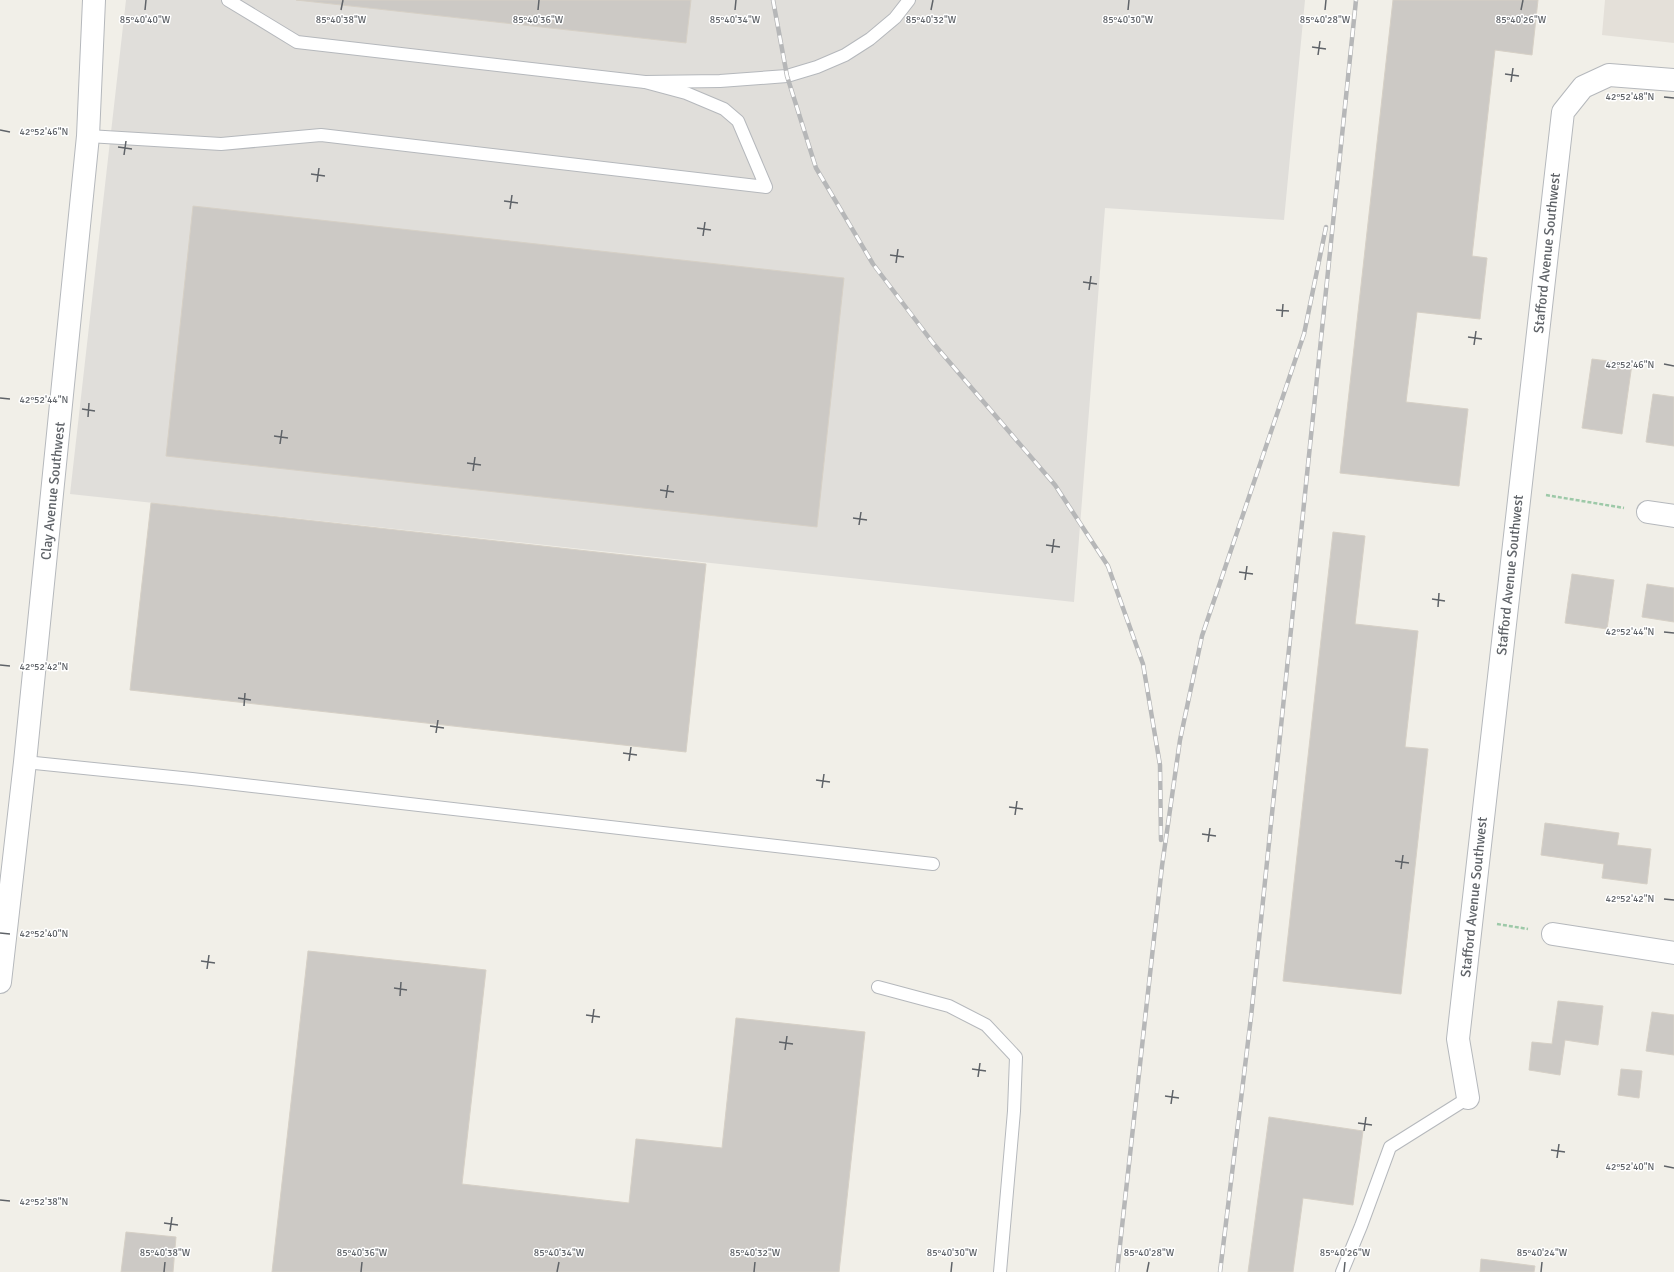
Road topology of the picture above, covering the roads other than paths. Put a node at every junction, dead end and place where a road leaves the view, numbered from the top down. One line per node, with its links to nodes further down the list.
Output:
1 (94, 0): 6 (street, Clay Avenue Southwest)
2 (228, 0): 5 (lane)
3 (909, 0): 5 (lane)
4 (1674, 80): 15 (street, Stafford Avenue Southwest)
5 (645, 82): 6 (lane)
6 (88, 136): 9 (street, Clay Avenue Southwest)
7 (1648, 512): 8 (street)
8 (1674, 516)
9 (26, 762): 10 (lane); 13 (street, Clay Avenue Southwest)
10 (933, 864)
11 (1553, 934): 12 (street)
12 (1674, 953)
13 (1, 970)
14 (878, 988): 16 (lane)
15 (1468, 1098): 17 (lane)
16 (1000, 1272)
17 (1342, 1272)

